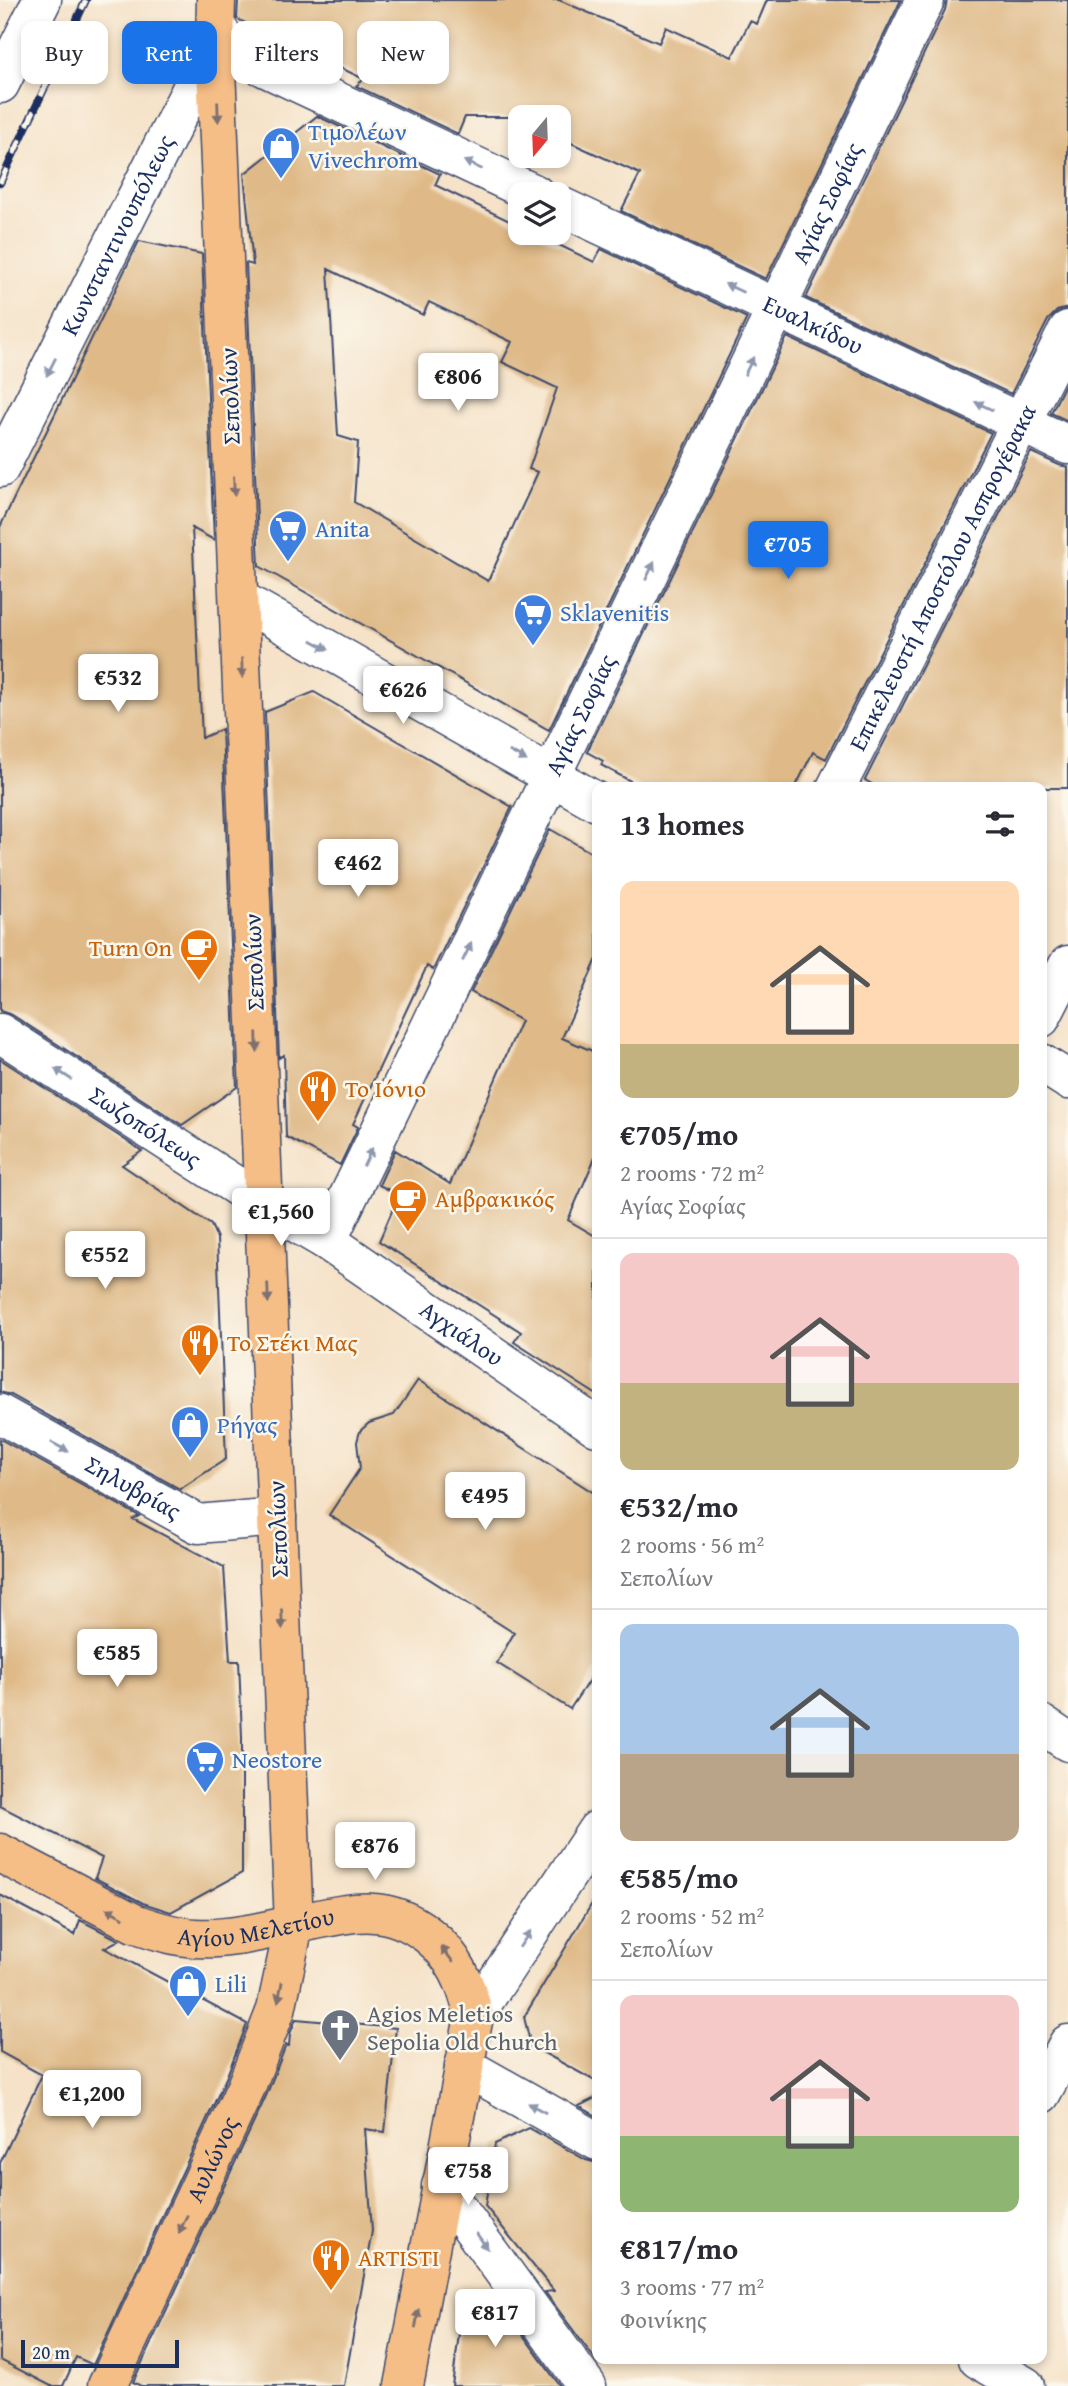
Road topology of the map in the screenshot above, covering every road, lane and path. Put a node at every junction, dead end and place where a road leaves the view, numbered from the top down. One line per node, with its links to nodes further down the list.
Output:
1 (42, 0): 10 (street)
2 (216, 0): 5 (main road, Σεπολίων)
3 (234, 0): 6 (street, Κωνσταντινουπόλεως)
4 (925, 0): 13 (street, Αγίας Σοφίας)
5 (216, 21)
6 (217, 39)
7 (217, 45): 11 (street, one-way to 7)
8 (195, 84): 17 (street, Κωνσταντινουπόλεως, one-way to 17)
9 (217, 84): 18 (main road, Σεπολίων, one-way to 18)
10 (0, 85)
11 (509, 182)
12 (571, 211): 13 (street, Ευαλκίδου, one-way to 12)
13 (776, 307): 15 (street, Ευαλκίδου, one-way to 13); 19 (street, Αγίας Σοφίας, one-way to 13)
14 (1068, 330): 15 (street, Επικελευστή Αποστόλου Ασπρογέρακα)
15 (1021, 423): 16 (street, Ευαλκίδου); 20 (street, Επικελευστή Αποστόλου Ασπρογέρακα)
16 (1068, 445)
17 (0, 468)
18 (239, 599): 19 (street, one-way to 19); 27 (main road, Σεπολίων, one-way to 27)
19 (552, 775): 21 (street); 28 (street, Αγίας Σοφίας, one-way to 19)
20 (839, 782)
21 (592, 799)
22 (1068, 965): 23 (street)
23 (1047, 1006)
24 (0, 1033): 27 (street, Σωζοπόλεως, one-way to 24)
25 (1047, 1067): 26 (street)
26 (1068, 1080)
27 (264, 1204): 28 (street, Σωζοπόλεως); 31 (main road, Σεπολίων, one-way to 31)
28 (327, 1241): 30 (street, Αγχιάλου)
29 (0, 1414): 31 (street, Σηλυβρίας, one-way to 31)
30 (592, 1424)
31 (277, 1517): 36 (main road, Σεπολίων, one-way to 36)
32 (1047, 1728): 33 (street)
33 (1068, 1742)
34 (592, 1838): 37 (street, one-way to 34)
35 (0, 1853): 36 (main road, Αγίου Μελετίου, one-way to 35)
36 (294, 1925): 37 (main road, Αγίου Μελετίου, one-way to 36); 42 (main road, Αυλώνος, one-way to 42)
37 (474, 2016): 38 (main road)
38 (464, 2066): 39 (street, one-way to 38); 40 (main road)
39 (592, 2138)
40 (441, 2186): 43 (main road, one-way to 40); 44 (street, one-way to 44)
41 (987, 2364): 45 (street)
42 (107, 2386)
43 (404, 2386)
44 (586, 2386)
45 (1026, 2386)

